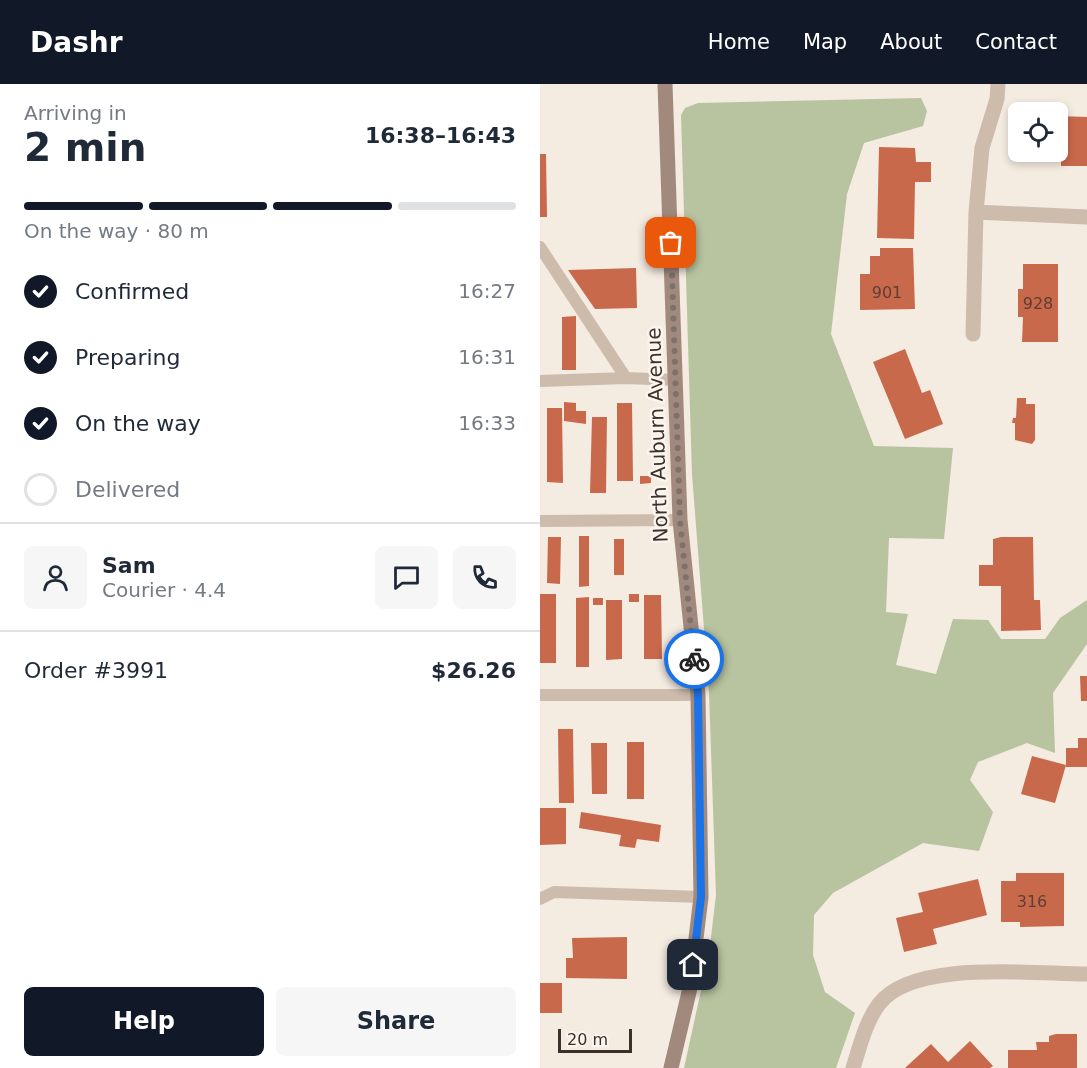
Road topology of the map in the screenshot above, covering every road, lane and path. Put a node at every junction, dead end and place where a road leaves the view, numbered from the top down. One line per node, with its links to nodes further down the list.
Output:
1 (665, 84): 8 (main road, North Auburn Avenue)
2 (998, 84): 3 (street)
3 (976, 212): 4 (street); 6 (street)
4 (1087, 217)
5 (540, 247): 7 (lane)
6 (973, 334)
7 (626, 378): 8 (lane); 9 (lane)
8 (676, 380): 10 (main road, North Auburn Avenue)
9 (540, 381)
10 (680, 520): 11 (lane); 13 (main road, North Auburn Avenue)
11 (540, 521)
12 (540, 695): 13 (lane)
13 (698, 695): 14 (main road, North Auburn Avenue)
14 (701, 897): 15 (lane); 17 (main road, North Auburn Avenue)
15 (540, 899)
16 (1087, 974): 18 (street)
17 (670, 1068)
18 (853, 1068)

